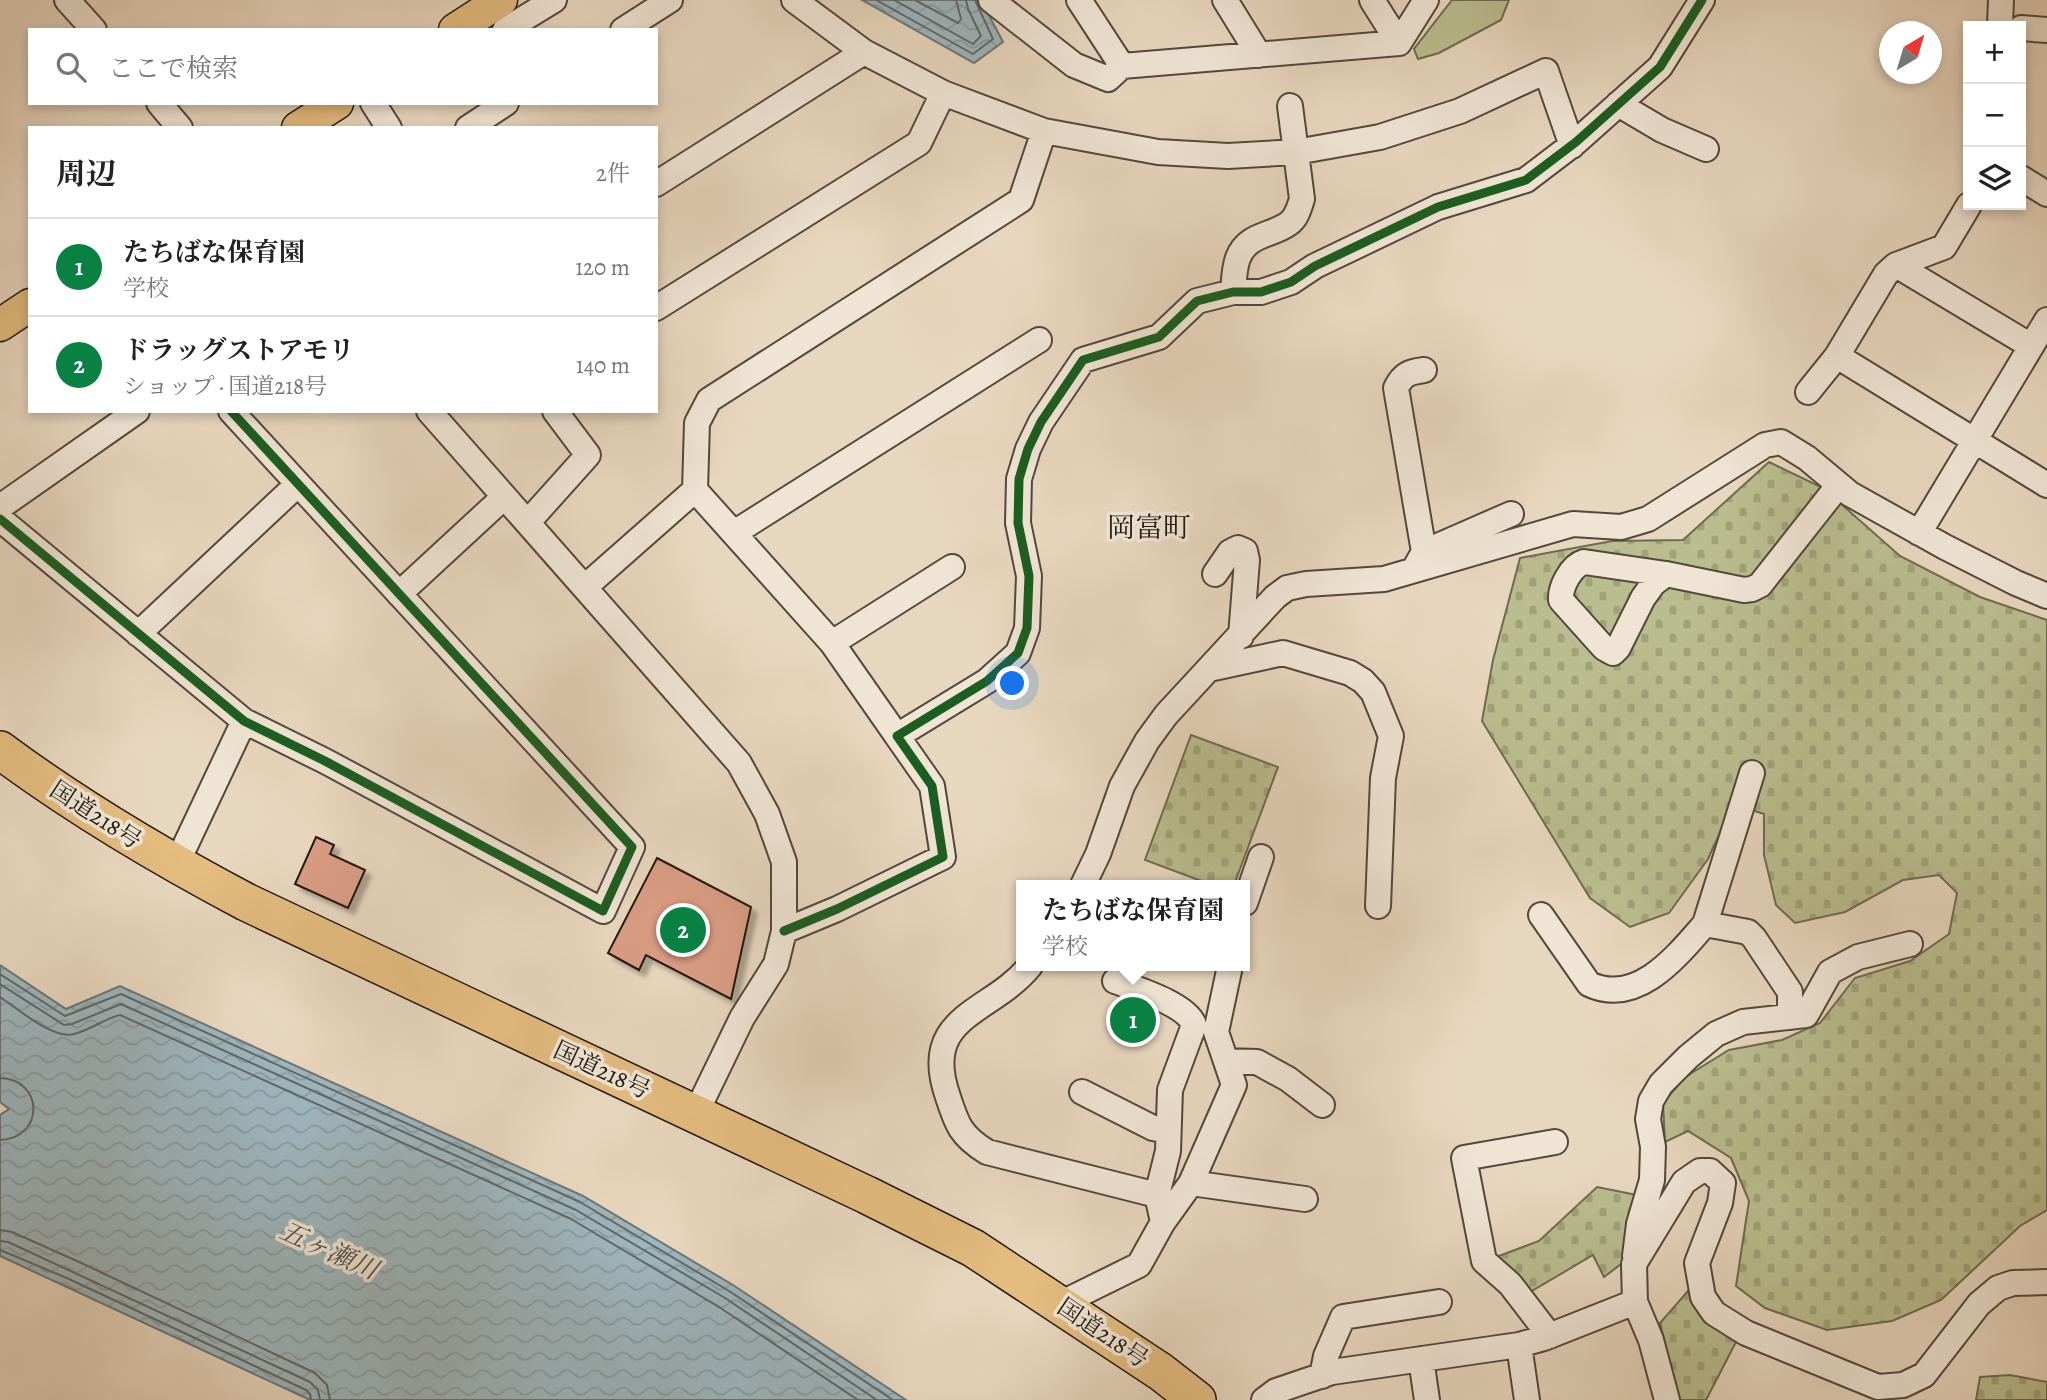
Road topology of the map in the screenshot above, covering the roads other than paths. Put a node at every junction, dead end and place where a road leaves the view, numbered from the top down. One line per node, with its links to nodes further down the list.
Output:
1 (67, 0): 15 (street)
2 (501, 0): 14 (main road)
3 (554, 0): 16 (street)
4 (670, 0): 17 (street)
5 (794, 0): 21 (street)
6 (992, 0): 23 (street)
7 (1079, 0): 23 (street)
8 (1225, 0): 22 (street)
9 (1372, 0): 20 (street)
10 (1426, 0): 20 (street)
11 (1702, 0): 25 (street)
12 (2001, 0): 13 (street)
13 (2000, 21)
14 (460, 27)
15 (92, 28)
16 (506, 28)
17 (626, 28)
18 (2026, 28): 19 (street)
19 (2047, 30)
20 (1399, 43): 22 (street)
21 (864, 52): 24 (street); 40 (street)
22 (1259, 55): 23 (street)
23 (1122, 66)
24 (943, 93): 35 (street); 46 (street)
25 (1618, 104): 36 (street); 37 (street)
26 (161, 105): 31 (street)
27 (334, 105): 32 (main road)
28 (374, 105): 33 (street)
29 (503, 105): 34 (street)
30 (1290, 106): 38 (street)
31 (178, 126)
32 (301, 126)
33 (388, 126)
34 (471, 126)
35 (1044, 131): 38 (street); 62 (street)
36 (1572, 146): 38 (street); 44 (street)
37 (1706, 149)
38 (1296, 152): 44 (street)
39 (2026, 181): 41 (street)
40 (658, 183)
41 (2047, 194)
42 (1966, 210): 43 (street)
43 (1896, 265): 50 (street); 51 (street)
44 (1233, 292): 82 (street)
45 (28, 306): 48 (main road)
46 (658, 307)
47 (2047, 320): 50 (street)
48 (0, 325)
49 (1039, 340): 68 (street)
50 (2031, 346): 58 (street)
51 (1836, 356): 53 (street); 58 (street)
52 (1424, 370): 70 (street)
53 (1808, 393)
54 (134, 413): 64 (street)
55 (233, 413): 59 (street)
56 (431, 413): 63 (street)
57 (556, 413): 67 (street)
58 (1973, 442): 60 (street); 69 (street)
59 (298, 484): 75 (street); 77 (street)
60 (2047, 485)
61 (1838, 486): 69 (street); 70 (street); 73 (street)
62 (695, 490): 68 (street); 74 (street)
63 (504, 496): 67 (street); 75 (street)
64 (0, 507)
65 (1511, 514): 70 (street)
66 (0, 519): 77 (street)
67 (528, 522): 74 (street)
68 (734, 533): 79 (street)
69 (1919, 533): 76 (street)
70 (1418, 561): 78 (street)
71 (952, 567): 79 (street)
72 (1215, 574): 78 (street)
73 (1666, 574)
74 (584, 587): 92 (street)
75 (399, 594): 81 (street)
76 (2047, 596)
77 (138, 634): 81 (street)
78 (1241, 636): 80 (street)
79 (832, 643): 82 (street)
80 (1209, 669): 87 (street); 89 (street)
81 (244, 721): 86 (street)
82 (897, 736): 92 (street)
83 (0, 750): 86 (highway, 国道218号)
84 (1752, 773): 91 (street)
85 (1261, 856): 88 (street)
86 (176, 865): 101 (highway, 国道218号)
87 (1085, 880)
88 (1250, 888)
89 (1378, 906)
90 (1541, 915): 91 (street)
91 (1704, 924): 97 (street)
92 (784, 931): 101 (street)
93 (1910, 944): 97 (street)
94 (1026, 971): 105 (street)
95 (1229, 971): 98 (street)
96 (1115, 981): 102 (street)
97 (1790, 1017): 108 (street)
98 (1226, 1060): 100 (street); 104 (street)
99 (1082, 1093): 102 (street)
100 (1322, 1105)
101 (695, 1115): 112 (highway, 国道218号)
102 (1168, 1132): 105 (street)
103 (1555, 1142): 113 (street)
104 (1191, 1183): 106 (street); 107 (street)
105 (1157, 1195): 107 (street)
106 (1305, 1199)
107 (1163, 1222): 112 (street)
108 (1634, 1264): 109 (street); 111 (street)
109 (2047, 1282)
110 (1439, 1302): 116 (street)
111 (1635, 1303): 113 (street); 121 (street)
112 (1060, 1304): 117 (highway, 国道218号)
113 (1550, 1336): 114 (street)
114 (1519, 1345): 115 (street); 120 (street)
115 (1421, 1359): 116 (street); 119 (street)
116 (1322, 1376): 118 (street)
117 (1197, 1400)
118 (1264, 1400)
119 (1427, 1400)
120 (1527, 1400)
121 (1667, 1400)

